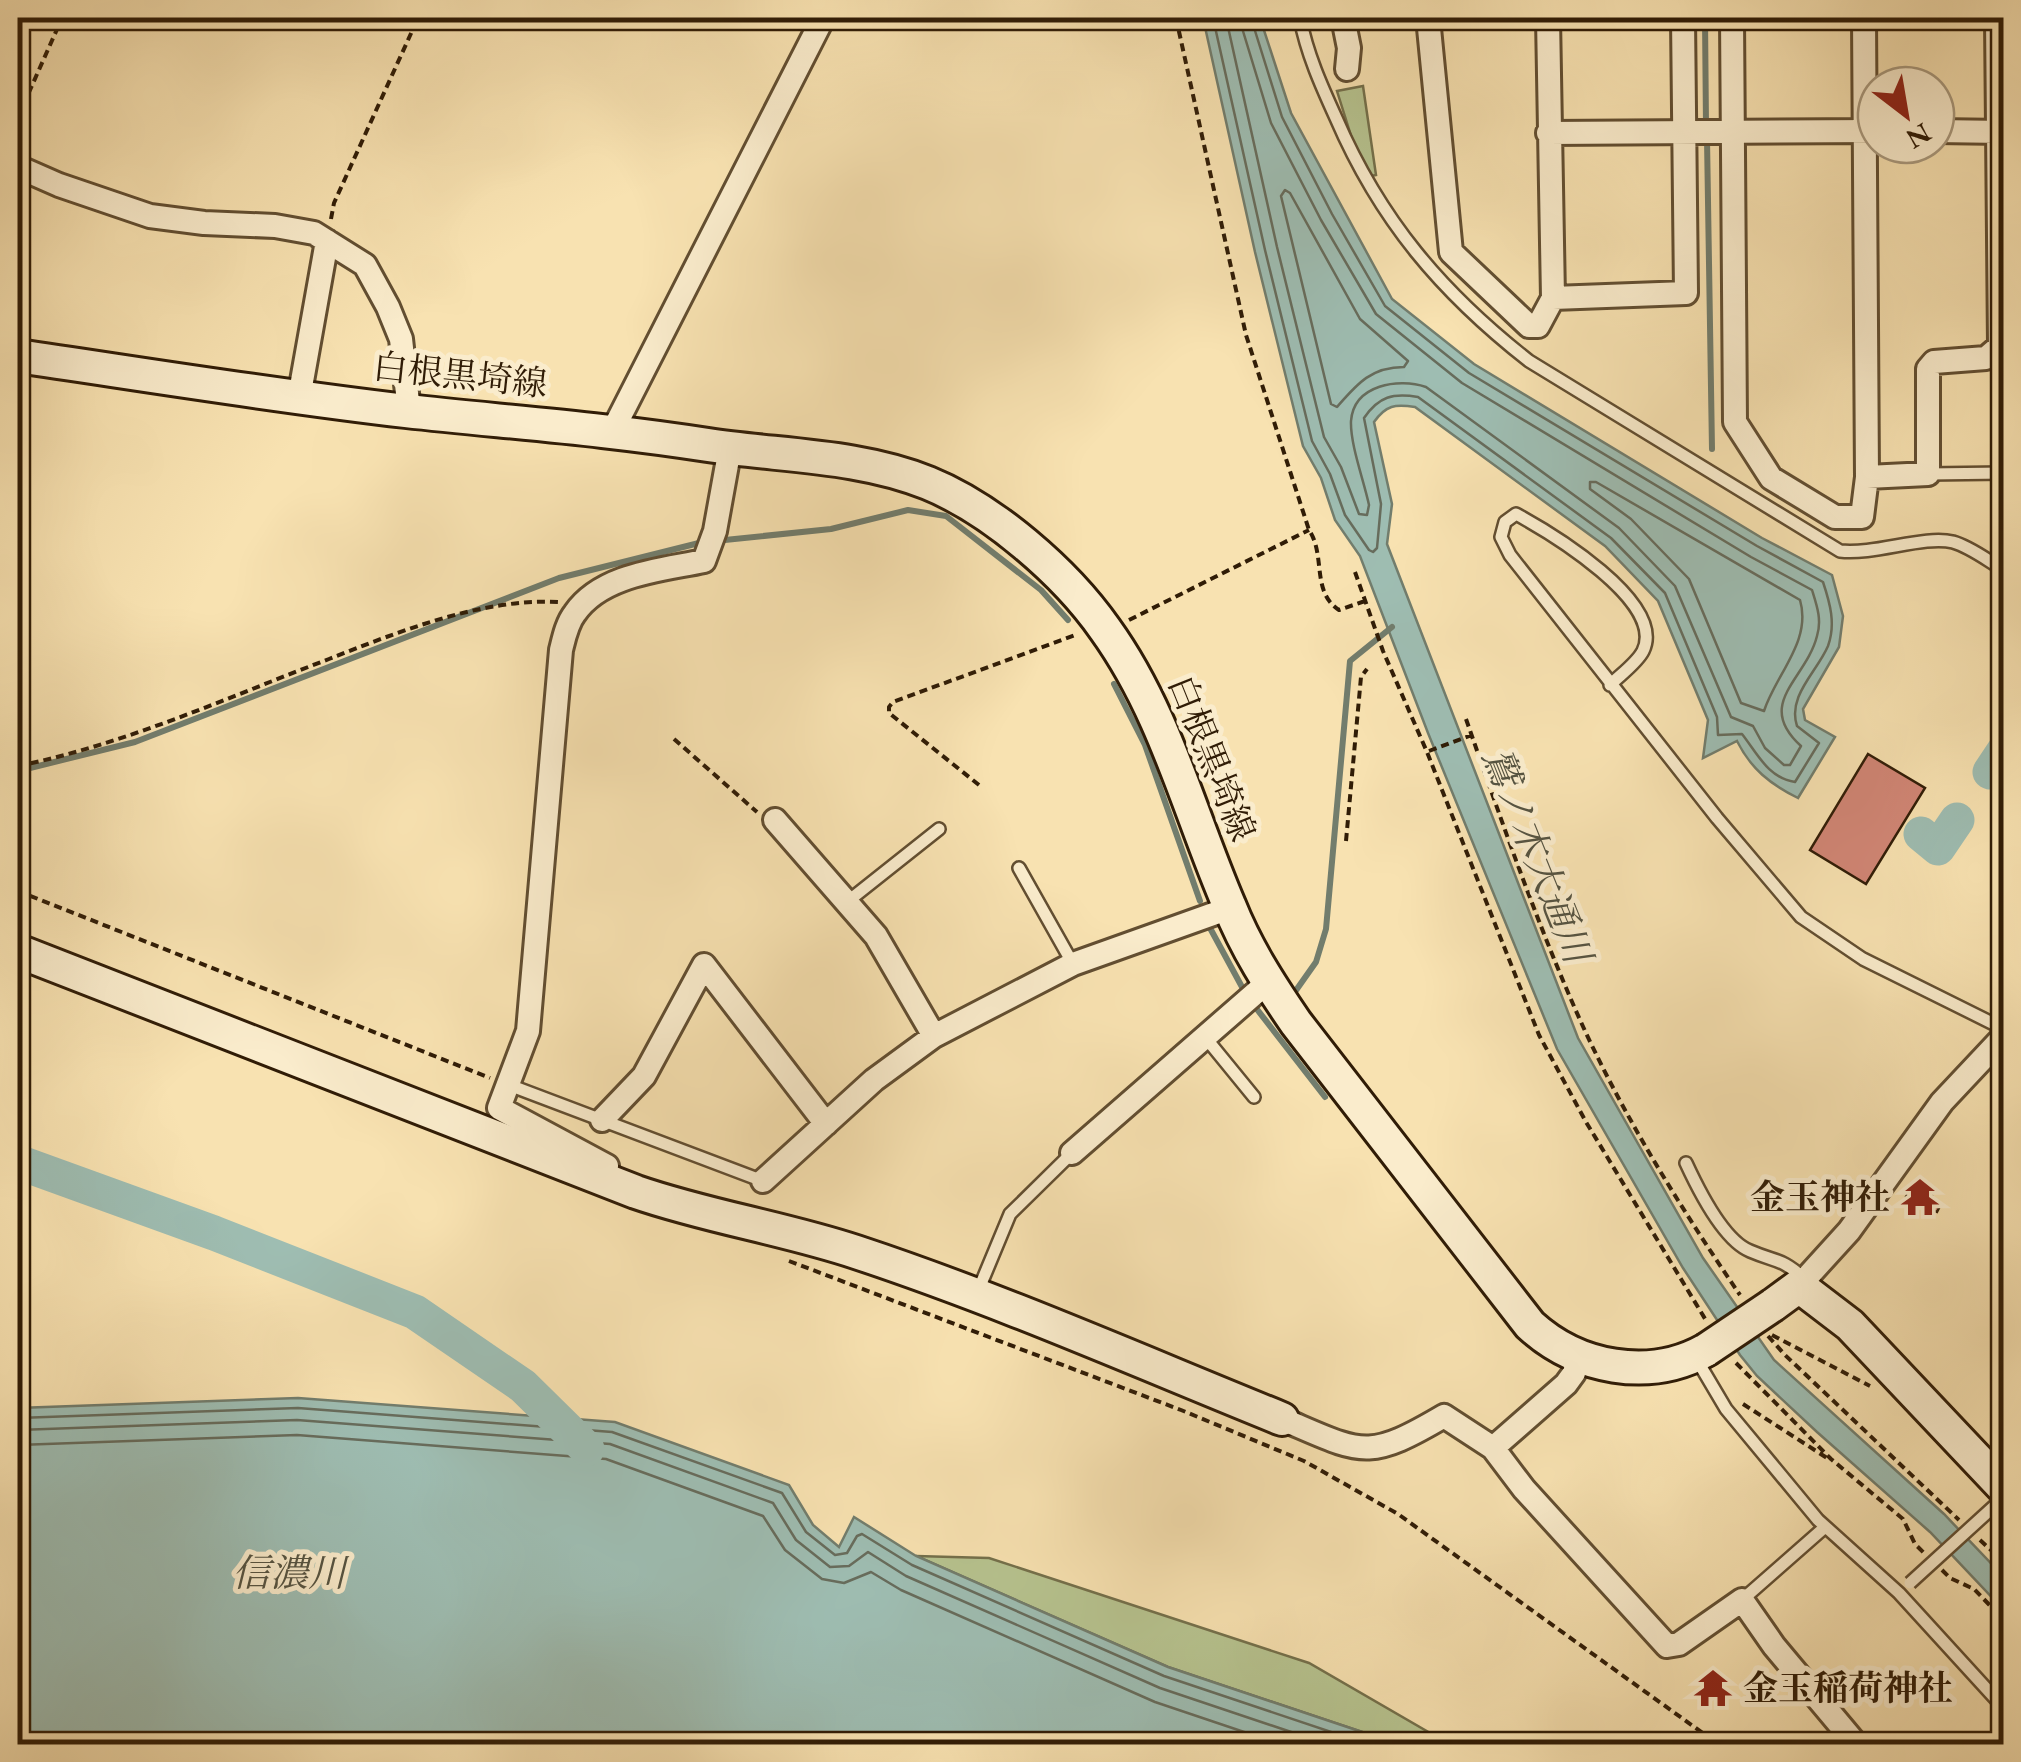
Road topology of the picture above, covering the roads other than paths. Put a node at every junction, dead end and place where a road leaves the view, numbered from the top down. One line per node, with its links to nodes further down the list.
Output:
1 (822, 18): 26 (street)
2 (1300, 18): 31 (lane)
3 (1344, 18): 11 (street)
4 (1428, 18): 22 (street)
5 (1548, 18): 17 (street)
6 (1683, 18): 15 (street)
7 (1732, 18): 12 (street)
8 (1864, 18): 10 (street)
9 (1997, 18): 16 (street)
10 (1866, 65)
11 (1347, 69)
12 (1732, 131): 13 (street); 15 (street); 30 (street)
13 (1856, 131)
14 (1956, 131): 16 (street)
15 (1684, 132): 17 (street); 22 (street)
16 (2000, 132): 21 (street)
17 (1548, 133): 22 (street)
18 (1870, 165): 30 (street)
19 (18, 167): 20 (street)
20 (326, 241): 24 (street); 25 (street)
21 (2001, 264): 29 (street)
22 (1553, 298)
23 (18, 356): 24 (main road, 白根黒埼線)
24 (300, 398): 25 (main road, 白根黒埼線)
25 (409, 411): 26 (main road, 白根黒埼線)
26 (613, 430): 27 (main road, 白根黒埼線)
27 (730, 448): 37 (main road, 白根黒埼線); 44 (street)
28 (2004, 473): 29 (lane)
29 (1928, 474): 30 (street)
30 (1867, 477)
31 (2004, 570)
32 (1610, 684): 32 (lane); 41 (lane)
33 (775, 820): 36 (street)
34 (939, 829): 36 (lane)
35 (1019, 868): 39 (lane)
36 (847, 902): 42 (street)
37 (1230, 908): 39 (street); 40 (main road, 白根黒埼線)
38 (18, 952): 51 (main road)
39 (1073, 964): 42 (street)
40 (1268, 982): 43 (street); 55 (main road, 白根黒埼線)
41 (2004, 1033): 53 (street)
42 (934, 1036): 47 (street)
43 (1205, 1037): 45 (lane); 48 (street)
44 (508, 1085): 46 (lane); 51 (street)
45 (1254, 1097)
46 (602, 1120): 47 (street); 50 (lane)
47 (826, 1124): 50 (street)
48 (1072, 1153): 52 (lane)
49 (1686, 1162): 53 (lane)
50 (763, 1181)
51 (636, 1192): 52 (main road)
52 (976, 1296): 56 (main road)
53 (1785, 1301): 54 (main road, 白根黒埼線, bridge); 58 (main road)
54 (1711, 1355): 55 (main road, 白根黒埼線); 59 (lane)
55 (1578, 1358): 57 (street)
56 (1282, 1419): 57 (street)
57 (1493, 1448): 61 (street)
58 (2002, 1495): 60 (lane, bridge)
59 (1825, 1527): 60 (lane); 61 (lane)
60 (1899, 1594): 62 (lane)
61 (1742, 1600): 63 (street)
62 (2004, 1708)
63 (1856, 1744)

